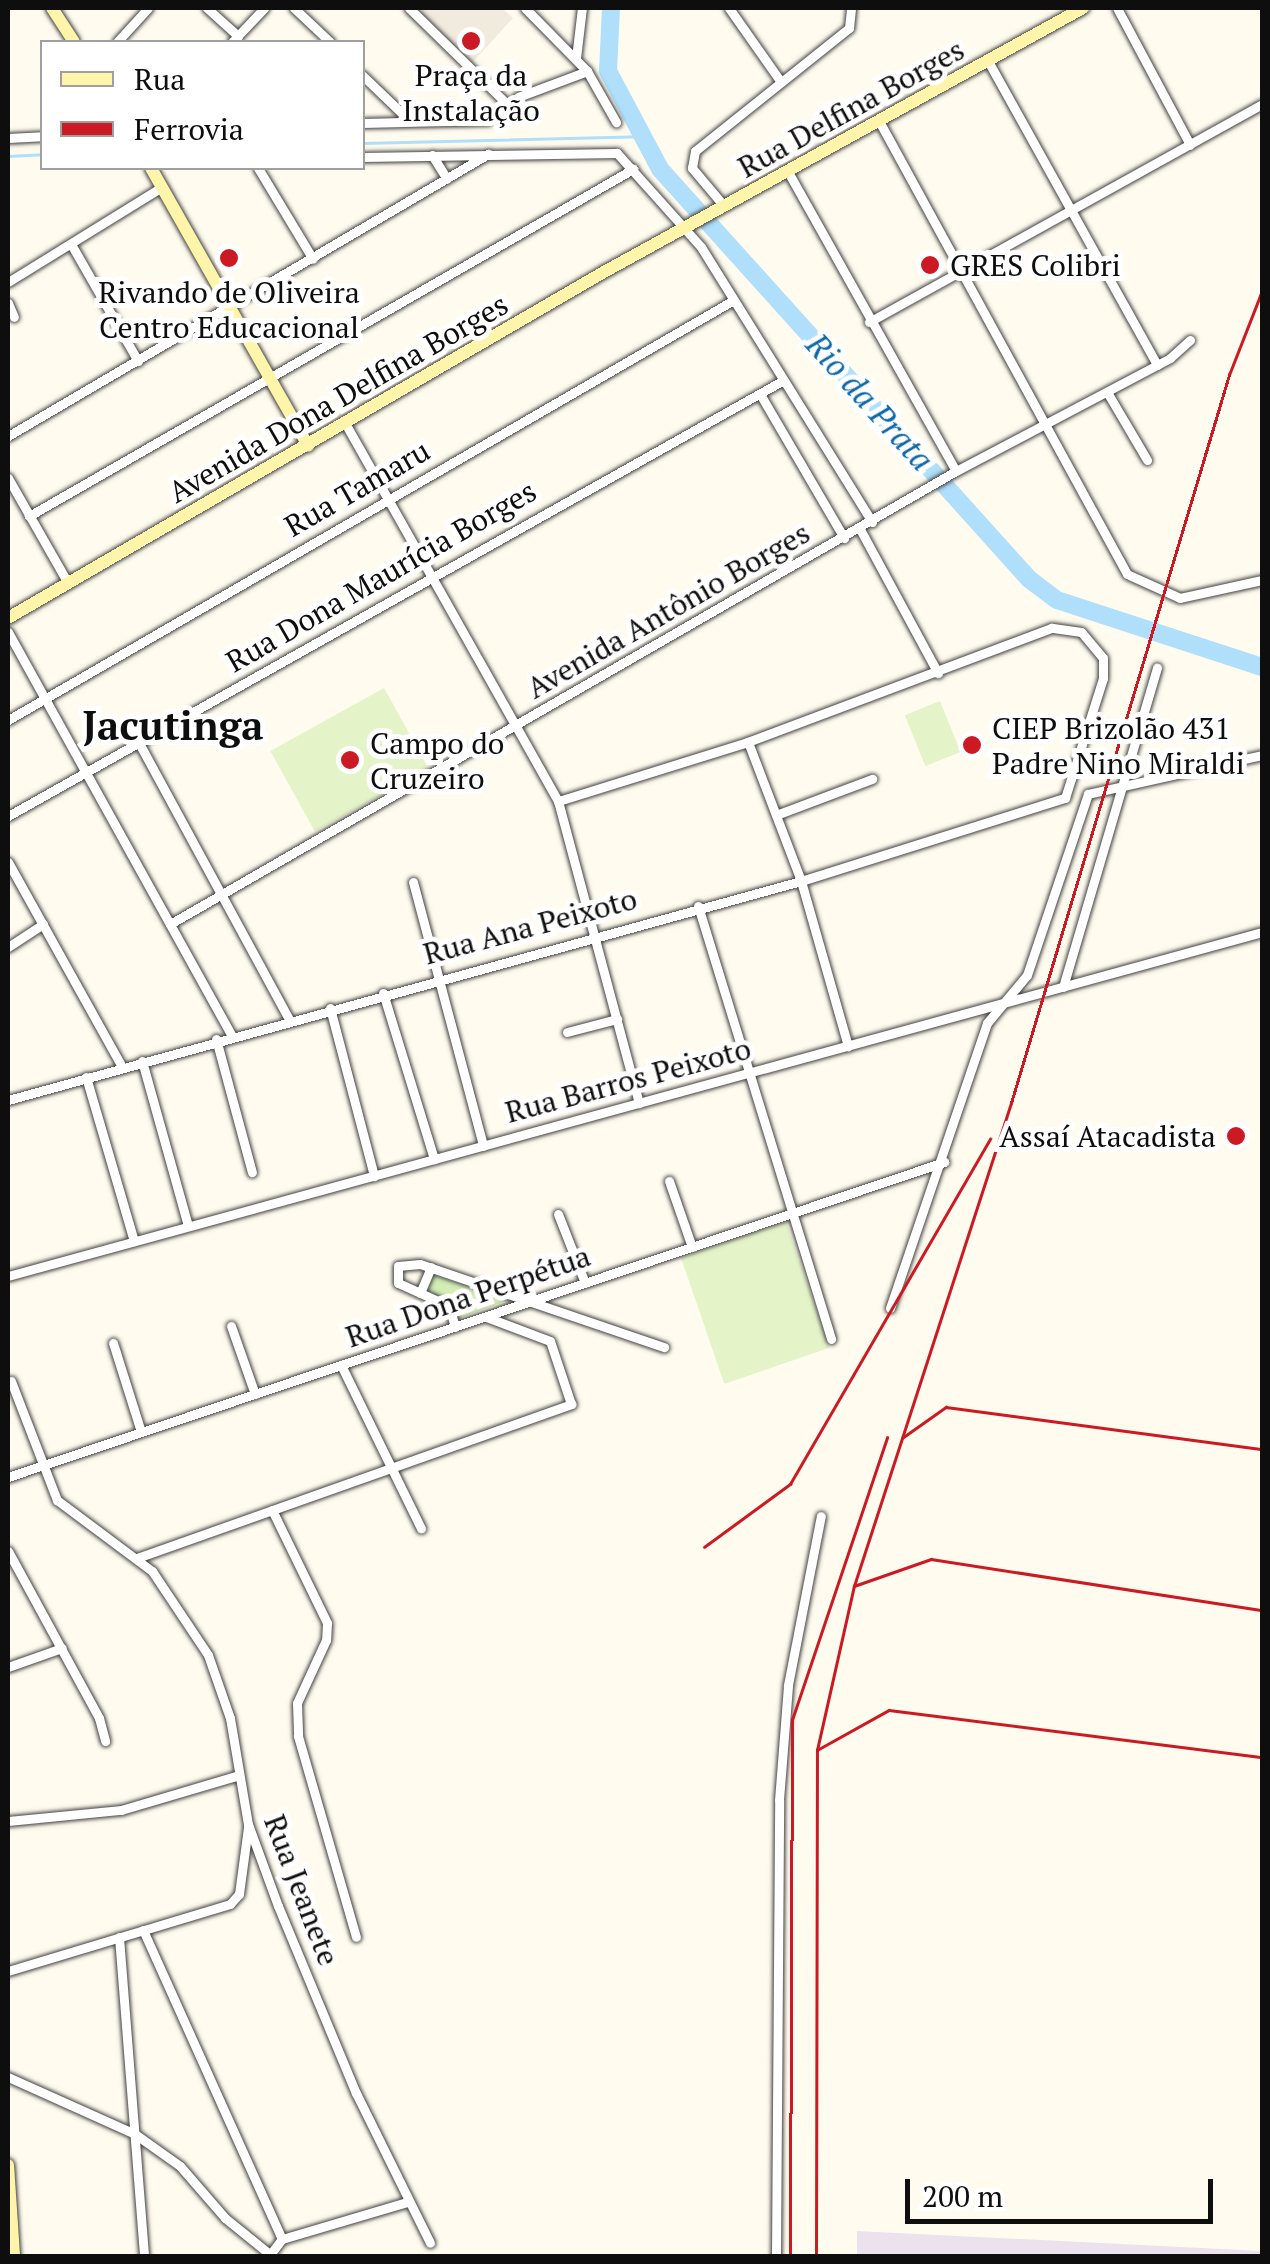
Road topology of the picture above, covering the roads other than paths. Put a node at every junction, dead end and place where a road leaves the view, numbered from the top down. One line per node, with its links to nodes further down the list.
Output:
1 (52, 8): 14 (street)
2 (148, 8): 15 (street)
3 (207, 8): 13 (street)
4 (264, 8): 13 (street)
5 (294, 8): 16 (street)
6 (412, 8): 22 (street)
7 (524, 8): 17 (street)
8 (582, 8): 17 (street)
9 (730, 8): 21 (street)
10 (851, 8): 21 (street)
11 (1083, 8): 18 (street, Rua Delfina Borges)
12 (1117, 8): 30 (street)
13 (235, 39)
14 (73, 40)
15 (119, 40)
16 (328, 40)
17 (576, 58): 19 (street)
18 (988, 62): 24 (street, Rua Delfina Borges); 41 (street)
19 (586, 71): 22 (street); 26 (street)
20 (365, 77): 25 (street)
21 (781, 82): 40 (street)
22 (506, 104): 25 (street)
23 (1262, 104): 30 (street)
24 (878, 120): 37 (street, Rua Delfina Borges); 45 (street)
25 (410, 122): 27 (street)
26 (616, 122)
27 (365, 123)
28 (40, 136): 29 (street)
29 (8, 138)
30 (1190, 145): 41 (street)
31 (491, 152): 32 (street); 34 (street); 38 (street)
32 (432, 154): 33 (street); 38 (street)
33 (365, 157)
34 (633, 168): 42 (street); 55 (street)
35 (152, 170): 39 (street)
36 (259, 170): 44 (street)
37 (786, 170): 40 (street, Rua Delfina Borges); 51 (street)
38 (447, 179): 44 (street)
39 (162, 187): 43 (street); 49 (street)
40 (720, 208): 42 (street, Rua Delfina Borges)
41 (1069, 210): 45 (street); 54 (street)
42 (690, 225): 47 (street); 60 (street, Avenida Dona Delfina Borges)
43 (71, 244): 46 (street); 53 (street)
44 (313, 259): 49 (street)
45 (961, 271): 51 (street); 59 (street)
46 (8, 282)
47 (732, 301): 56 (street); 66 (street, Rua Tamaru)
48 (8, 304): 50 (street)
49 (232, 308): 53 (street); 55 (street)
50 (14, 317)
51 (870, 322): 64 (street)
52 (1190, 340): 54 (street, Avenida Antônio Borges)
53 (138, 361): 61 (street)
54 (1158, 365): 57 (street, Avenida Antônio Borges)
55 (268, 376): 62 (street); 67 (street)
56 (780, 382): 58 (street, Rua Dona Maurícia Borges); 68 (street)
57 (1107, 392): 59 (street, Avenida Antônio Borges); 63 (street)
58 (760, 394): 70 (street); 71 (street, Rua Dona Maurícia Borges)
59 (1044, 422): 64 (street, Avenida Antônio Borges); 72 (street)
60 (345, 423): 62 (street, Avenida Dona Delfina Borges); 66 (street)
61 (8, 436)
62 (308, 446): 73 (street, Avenida Dona Delfina Borges)
63 (1147, 460)
64 (953, 474): 68 (street, Avenida Antônio Borges)
65 (8, 478): 67 (street)
66 (390, 498): 71 (street); 78 (street, Rua Tamaru)
67 (29, 516): 73 (street)
68 (872, 522): 69 (street, Avenida Antônio Borges)
69 (860, 528): 70 (street, Avenida Antônio Borges); 77 (street)
70 (844, 538): 80 (street, Avenida Antônio Borges)
71 (431, 575): 80 (street); 82 (street, Rua Dona Maurícia Borges)
72 (1262, 580)
73 (68, 584): 74 (street, Avenida Dona Delfina Borges)
74 (8, 618)
75 (8, 632): 78 (street)
76 (1157, 668): 86 (street)
77 (938, 674): 81 (street); 91 (street, Rua Ana Peixoto)
78 (46, 697): 79 (street, Rua Tamaru); 84 (street)
79 (8, 720)
80 (517, 727): 87 (street); 93 (street, Avenida Antônio Borges)
81 (748, 742): 87 (street); 88 (street)
82 (139, 743): 84 (street, Rua Dona Maurícia Borges); 93 (street)
83 (1262, 756): 86 (street)
84 (86, 772): 89 (street, Rua Dona Maurícia Borges); 96 (street)
85 (872, 778): 88 (street)
86 (1119, 790): 101 (street); 103 (street)
87 (558, 801): 98 (street)
88 (776, 815): 91 (street)
89 (8, 816)
90 (8, 862): 95 (street)
91 (801, 881): 94 (street, Rua Ana Peixoto); 110 (street)
92 (413, 882): 100 (street)
93 (221, 895): 96 (street, Avenida Antônio Borges); 105 (street)
94 (698, 906): 98 (street, Rua Ana Peixoto); 113 (street)
95 (43, 924): 99 (street); 112 (street)
96 (170, 924): 108 (street)
97 (1262, 932): 101 (street, Rua Barros Peixoto)
98 (594, 935): 100 (street, Rua Ana Peixoto); 106 (street)
99 (8, 947)
100 (434, 979): 102 (street, Rua Ana Peixoto); 117 (street)
101 (1063, 987): 103 (street, Rua Barros Peixoto)
102 (382, 993): 104 (street, Rua Ana Peixoto); 118 (street)
103 (1006, 1000): 110 (street, Rua Barros Peixoto); 119 (street)
104 (330, 1008): 105 (street, Rua Ana Peixoto); 121 (street)
105 (289, 1019): 108 (street, Rua Ana Peixoto)
106 (616, 1019): 107 (street); 116 (street)
107 (567, 1032)
108 (230, 1035): 109 (street, Rua Ana Peixoto)
109 (216, 1039): 111 (street, Rua Ana Peixoto); 120 (street)
110 (848, 1046): 113 (street, Rua Barros Peixoto)
111 (142, 1061): 112 (street, Rua Ana Peixoto); 125 (street)
112 (122, 1067): 114 (street, Rua Ana Peixoto)
113 (750, 1072): 116 (street, Rua Barros Peixoto); 123 (street)
114 (86, 1078): 115 (street, Rua Ana Peixoto); 126 (street)
115 (8, 1100)
116 (640, 1103): 117 (street, Rua Barros Peixoto)
117 (483, 1146): 118 (street, Rua Barros Peixoto)
118 (434, 1159): 121 (street, Rua Barros Peixoto)
119 (944, 1162): 123 (street, Rua Dona Perpétua); 133 (street)
120 (252, 1172)
121 (374, 1176): 125 (street, Rua Barros Peixoto)
122 (669, 1180): 127 (street)
123 (793, 1213): 127 (street, Rua Dona Perpétua); 137 (street)
124 (558, 1214): 130 (street)
125 (188, 1226): 126 (street, Rua Barros Peixoto)
126 (134, 1241): 129 (street, Rua Barros Peixoto)
127 (692, 1247): 130 (street, Rua Dona Perpétua)
128 (432, 1267): 131 (street); 131 (street); 132 (street)
129 (8, 1276)
130 (585, 1283): 132 (street, Rua Dona Perpétua)
131 (420, 1293): 136 (street)
132 (534, 1300): 134 (street, Rua Dona Perpétua); 139 (street)
133 (890, 1308)
134 (485, 1316): 136 (street, Rua Dona Perpétua); 145 (street)
135 (231, 1326): 142 (street)
136 (455, 1326): 140 (street, Rua Dona Perpétua)
137 (831, 1339)
138 (113, 1342): 143 (street)
139 (664, 1348)
140 (341, 1365): 142 (street, Rua Dona Perpétua); 145 (street)
141 (11, 1381): 144 (street, Rua Jeanete)
142 (255, 1394): 143 (street, Rua Dona Perpétua)
143 (141, 1432): 144 (street, Rua Dona Perpétua)
144 (40, 1466): 146 (street, Rua Dona Perpétua); 151 (street, Rua Jeanete)
145 (389, 1468): 147 (street); 149 (street)
146 (8, 1477)
147 (272, 1510): 151 (street); 160 (street)
148 (820, 1516): 172 (street)
149 (421, 1528)
150 (8, 1551): 152 (street)
151 (137, 1558): 155 (street, Rua Jeanete)
152 (62, 1648): 153 (street); 154 (street)
153 (8, 1666)
154 (105, 1741)
155 (238, 1775): 156 (street); 157 (street, Rua Jeanete)
156 (8, 1821)
157 (248, 1824): 158 (street); 165 (street, Rua Jeanete)
158 (143, 1930): 159 (street); 167 (street)
159 (119, 1937): 161 (street); 163 (street)
160 (356, 1937)
161 (8, 1971)
162 (8, 2077): 163 (street)
163 (135, 2134): 170 (street); 171 (street)
164 (8, 2165): 166 (street)
165 (407, 2202): 167 (street); 168 (street, Rua Jeanete)
166 (10, 2229): 169 (street)
167 (282, 2239): 171 (street)
168 (430, 2244)
169 (14, 2256)
170 (144, 2256)
171 (270, 2256)
172 (776, 2256)

